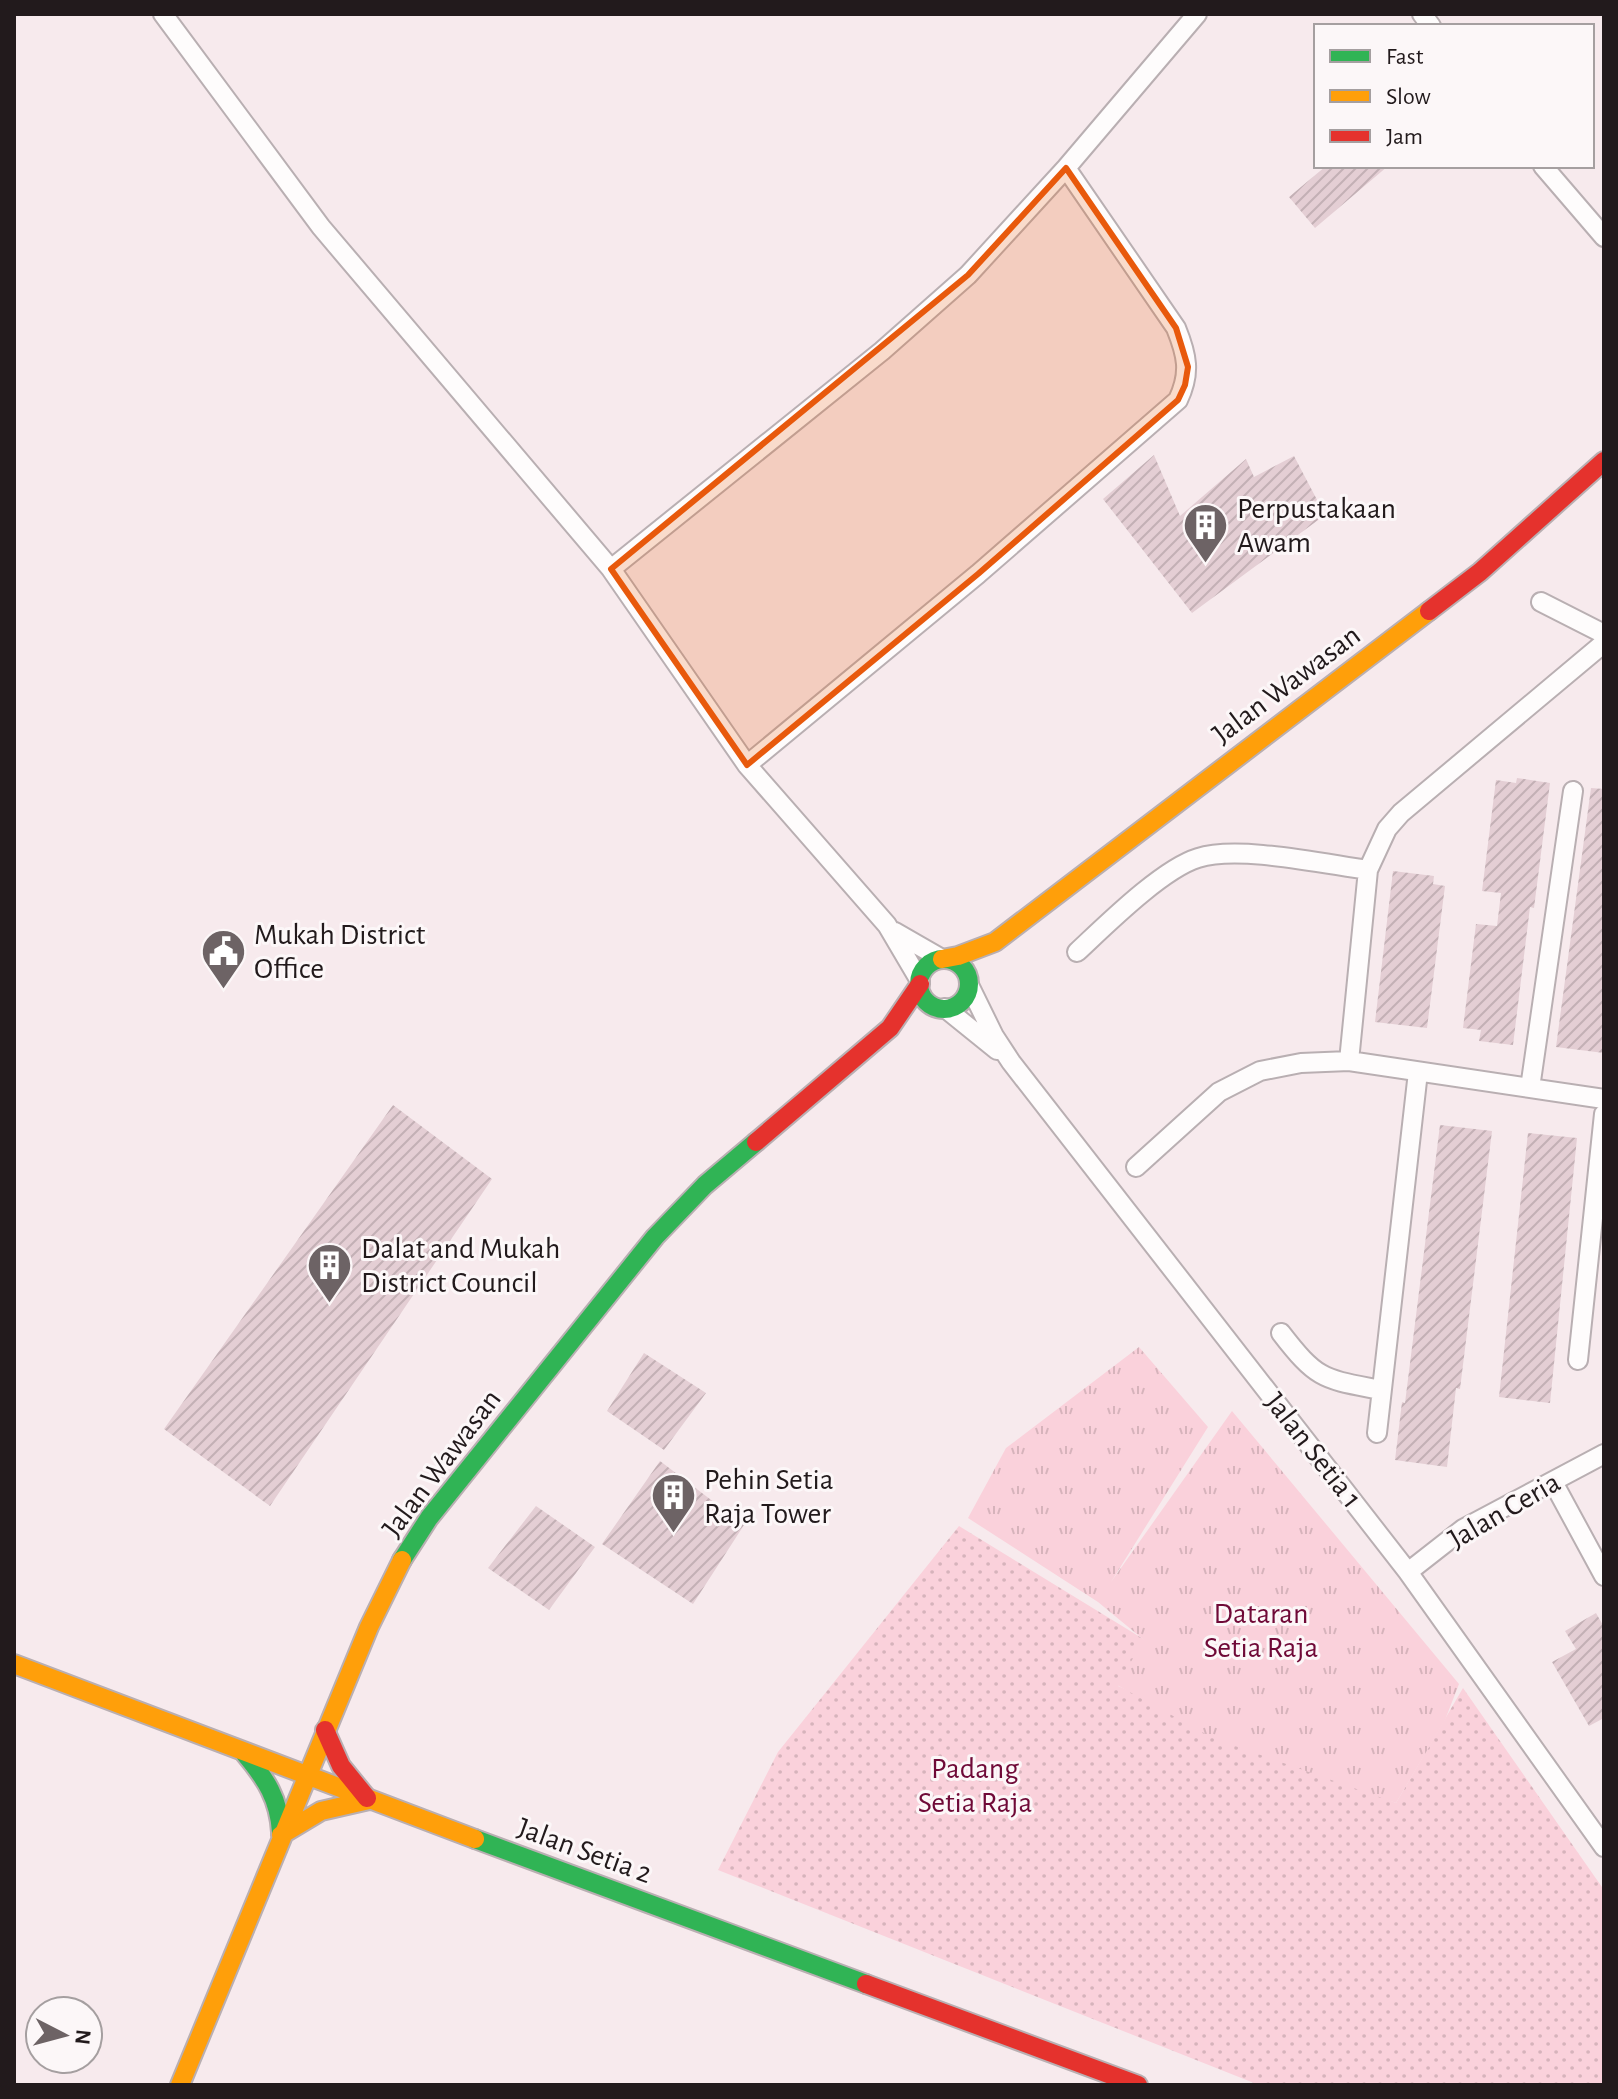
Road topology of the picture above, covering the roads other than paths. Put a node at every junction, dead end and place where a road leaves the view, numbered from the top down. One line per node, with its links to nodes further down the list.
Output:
1 (163, 14): 7 (street)
2 (1197, 14): 3 (street)
3 (1066, 168): 7 (street); 11 (street)
4 (1545, 168): 5 (street)
5 (1604, 237)
6 (1604, 461): 15 (street, Jalan Wawasan)
7 (611, 569): 11 (street)
8 (1541, 602): 9 (street)
9 (1604, 634)
10 (1604, 643): 13 (street)
11 (747, 765): 14 (street)
12 (1573, 791): 25 (street)
13 (1368, 870): 16 (street); 22 (street)
14 (887, 925): 17 (street); 18 (street)
15 (995, 942): 17 (street, Jalan Wawasan); 19 (street, Jalan Wawasan)
16 (1077, 952)
17 (942, 959): 18 (street); 19 (street)
18 (920, 982): 20 (street); 21 (street, Jalan Wawasan)
19 (969, 985): 20 (street); 23 (street, Jalan Setia 1)
20 (945, 1008): 21 (street, Jalan Wawasan); 23 (street, Jalan Setia 1)
21 (890, 1028): 38 (street, Jalan Wawasan)
22 (1349, 1061): 24 (street); 28 (street)
23 (1011, 1062): 35 (street, Jalan Setia 1)
24 (1418, 1072): 25 (street); 31 (street)
25 (1530, 1088): 26 (street)
26 (1604, 1099)
27 (1604, 1114): 30 (street)
28 (1136, 1167)
29 (1281, 1333): 31 (street)
30 (1578, 1360)
31 (1381, 1390): 32 (street)
32 (1377, 1433)
33 (1604, 1454): 34 (street, Jalan Ceria)
34 (1553, 1482): 35 (street, Jalan Ceria); 36 (street)
35 (1408, 1572): 42 (street, Jalan Setia 1)
36 (1604, 1576)
37 (14, 1664): 39 (street, Jalan Setia 2)
38 (325, 1730): 39 (street); 40 (street, Jalan Wawasan); 41 (street)
39 (242, 1751): 40 (street, Jalan Setia 2); 43 (street)
40 (306, 1776): 41 (street, Jalan Setia 2); 43 (street, Jalan Wawasan)
41 (369, 1800): 43 (street); 46 (street, Jalan Setia 2)
42 (1598, 1827): 44 (street, Jalan Setia 1)
43 (281, 1835): 45 (street, Jalan Wawasan)
44 (1604, 1847)
45 (180, 2085)
46 (1138, 2085)

